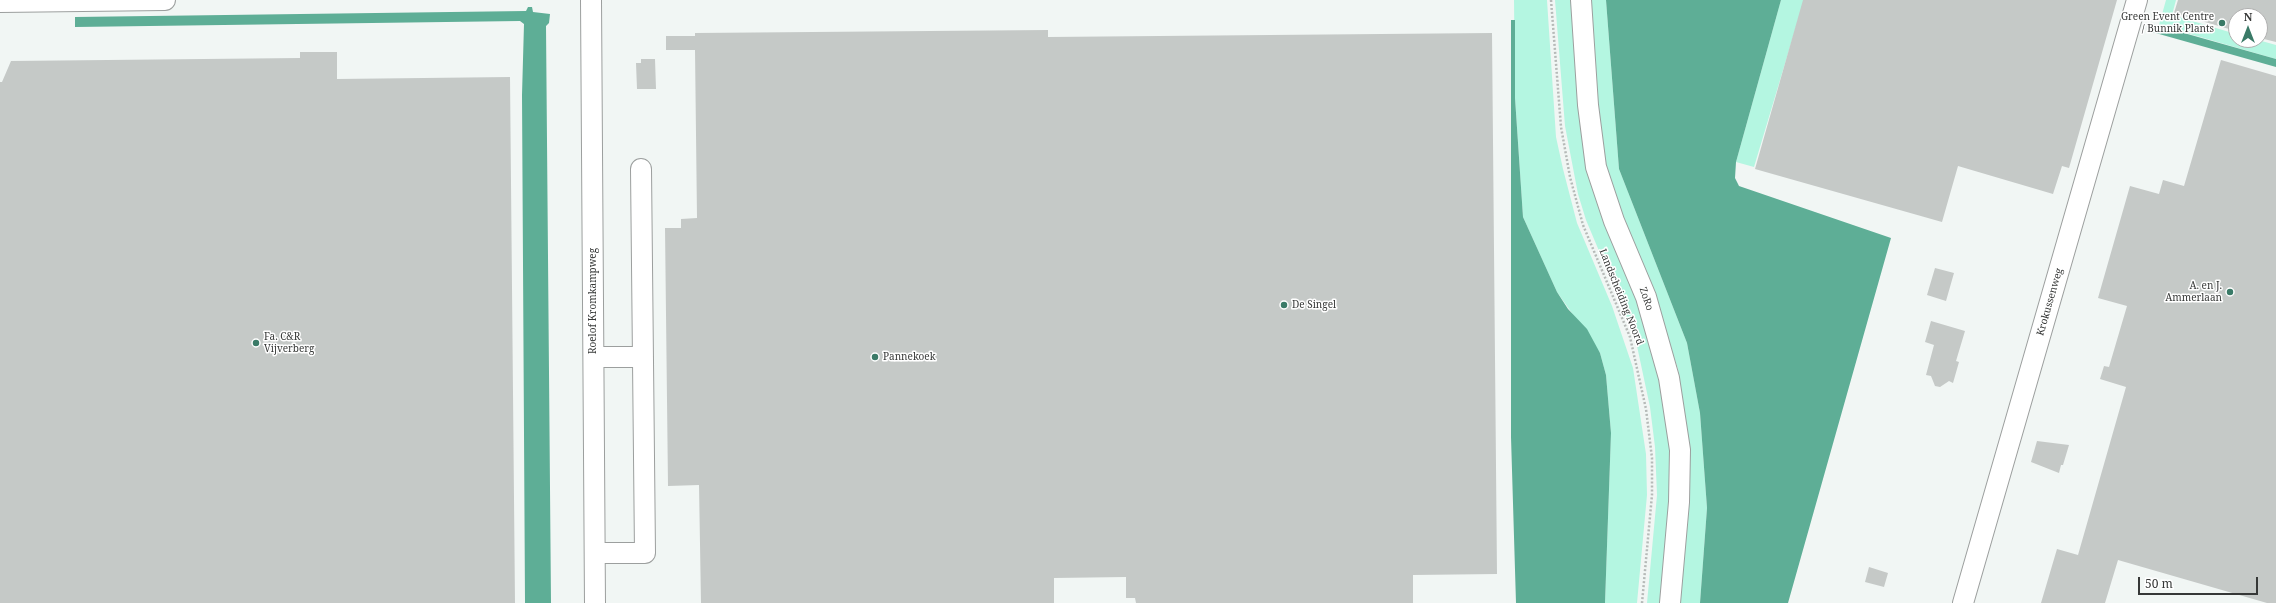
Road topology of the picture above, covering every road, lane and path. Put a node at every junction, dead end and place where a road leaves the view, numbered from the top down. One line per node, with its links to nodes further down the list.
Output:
1 (165, 0): 6 (street)
2 (591, 0): 8 (street, Roelof Kromkampweg)
3 (1551, 0): 12 (path, Landscheiding Noord)
4 (1581, 0): 13 (street, ZoRo)
5 (2136, 0): 14 (street, Krokussenweg)
6 (0, 2)
7 (641, 169): 9 (street)
8 (594, 357): 9 (street); 10 (street, Roelof Kromkampweg)
9 (643, 357): 10 (street)
10 (595, 553): 11 (street, Roelof Kromkampweg)
11 (595, 603)
12 (1642, 603)
13 (1670, 603)
14 (1964, 603)

